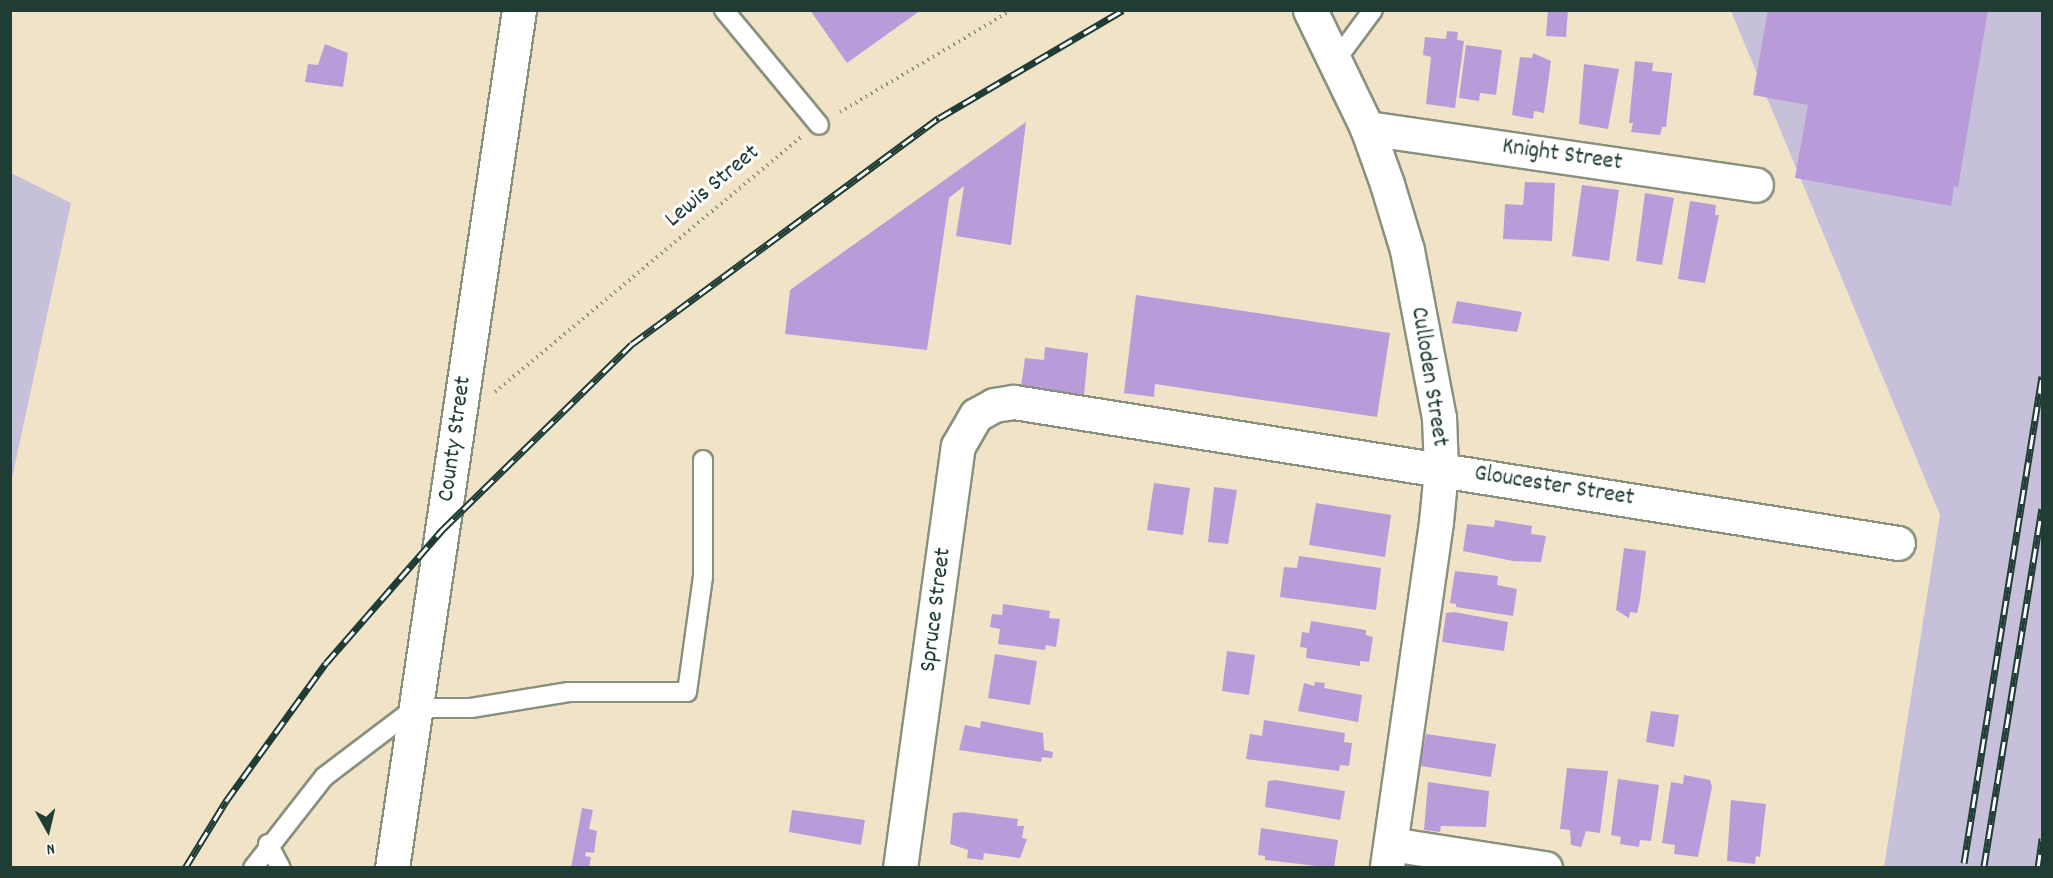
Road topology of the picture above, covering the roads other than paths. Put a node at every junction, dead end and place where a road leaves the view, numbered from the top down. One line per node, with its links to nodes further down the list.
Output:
1 (519, 10): 13 (street, County Street)
2 (724, 10): 6 (lane)
3 (1310, 10): 5 (street, Culloden Street)
4 (1372, 10): 5 (lane)
5 (1336, 60): 7 (street, Culloden Street)
6 (819, 125)
7 (1367, 128): 8 (street, Knight Street); 11 (street, Culloden Street)
8 (1756, 185)
9 (1031, 405): 11 (street, Gloucester Street); 19 (street, Spruce Street)
10 (703, 460): 13 (lane)
11 (1441, 470): 12 (street, Gloucester Street); 15 (street, Culloden Street)
12 (1898, 543)
13 (415, 708): 14 (lane); 18 (street, County Street)
14 (268, 844): 16 (lane); 17 (lane)
15 (1389, 856): 20 (street)
16 (253, 867)
17 (281, 867)
18 (392, 867)
19 (900, 867)
20 (1545, 867)

